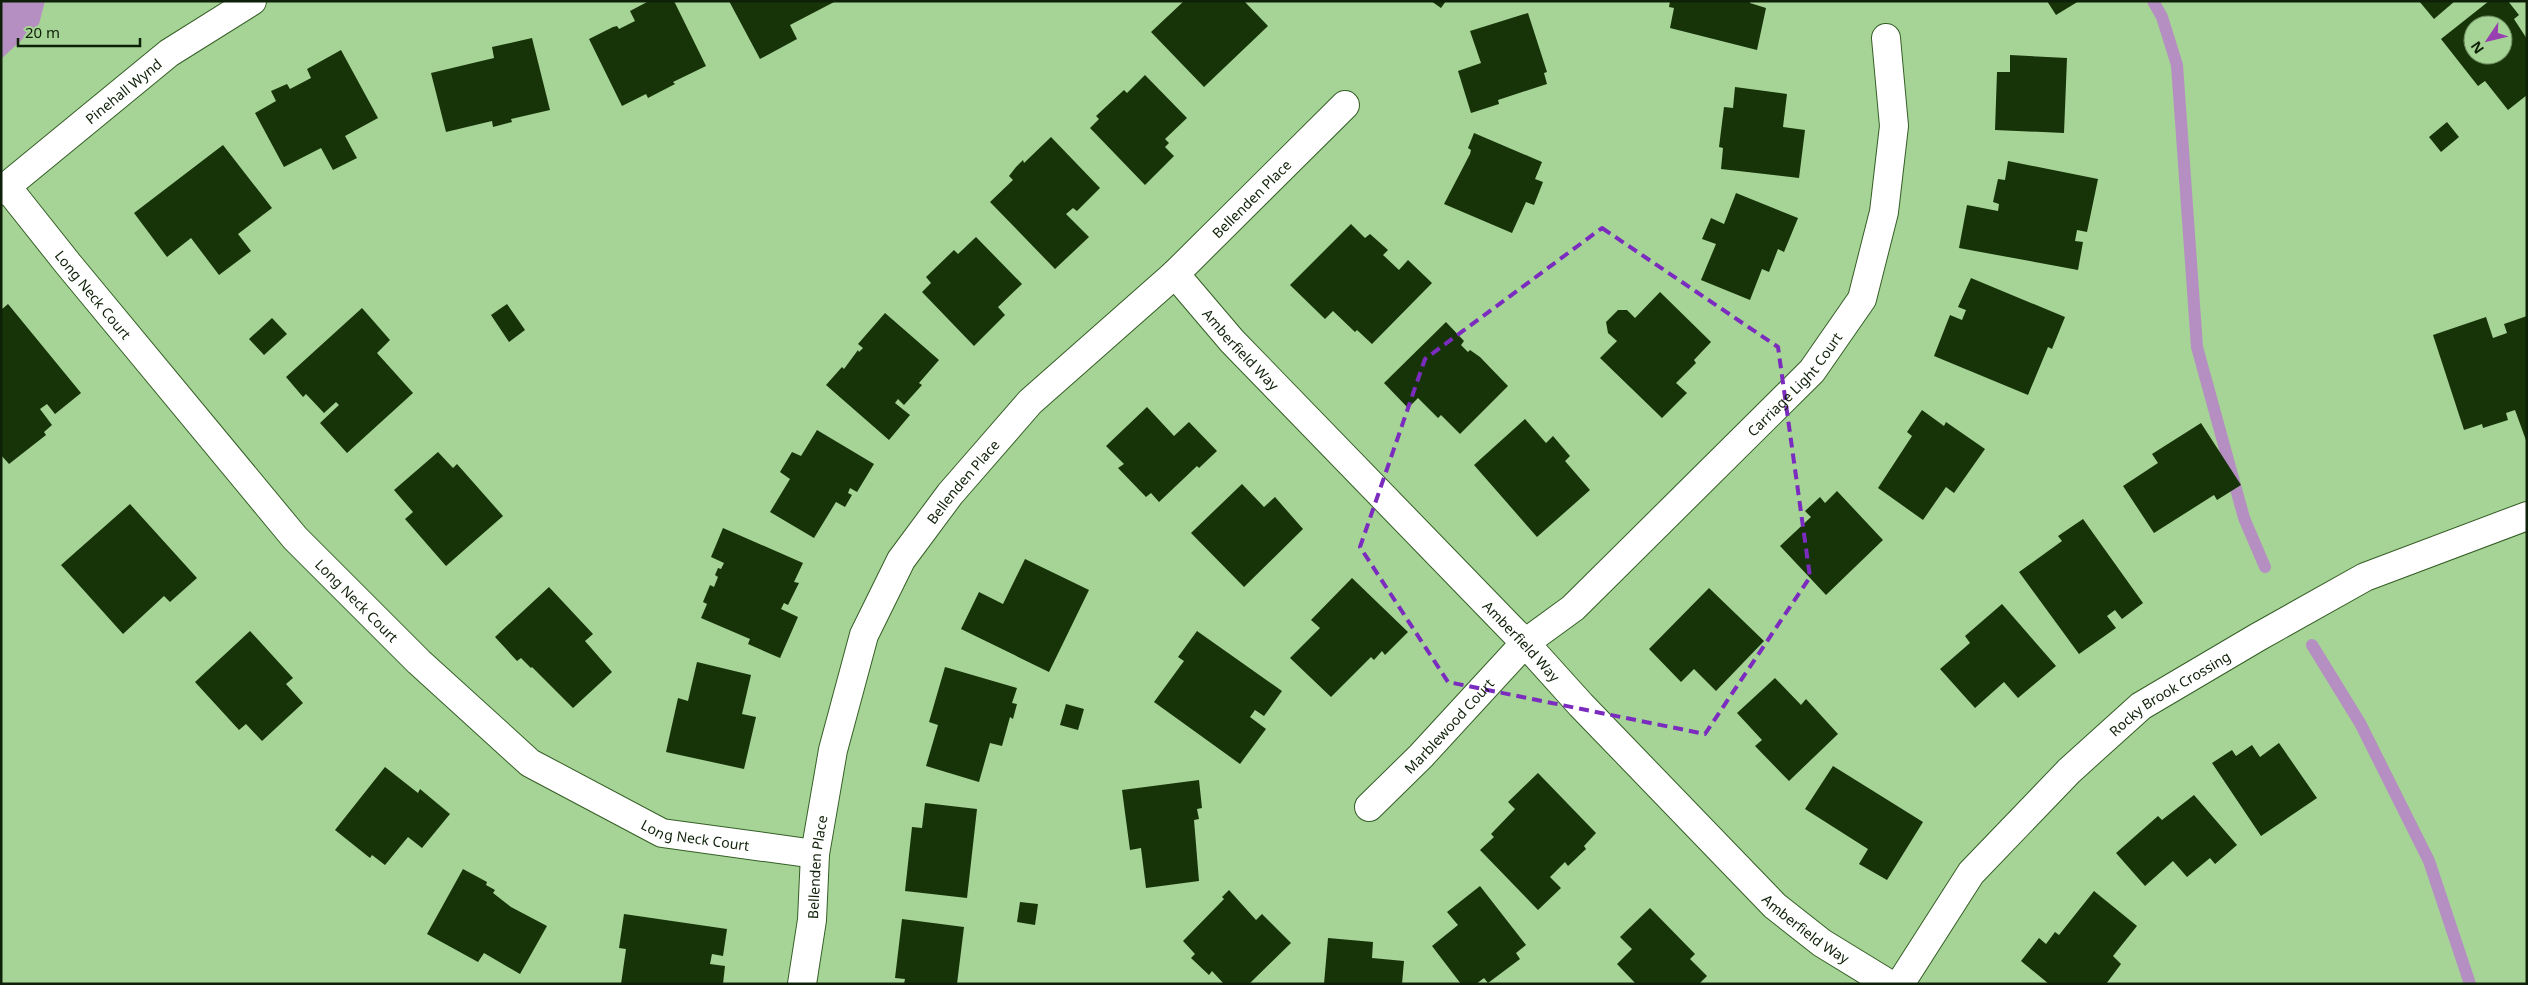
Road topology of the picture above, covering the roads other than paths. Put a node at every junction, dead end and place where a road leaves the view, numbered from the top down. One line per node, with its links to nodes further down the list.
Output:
1 (252, 1): 4 (street, Pinehall Wynd)
2 (1886, 38): 7 (street, Carriage Light Court)
3 (1345, 105): 5 (street, Bellenden Place)
4 (4, 189): 9 (street, Long Neck Court)
5 (1175, 274): 7 (street, Amberfield Way); 9 (street, Bellenden Place)
6 (2527, 516): 12 (street, Rocky Brook Crossing)
7 (1525, 642): 8 (street, Marblewood Court); 11 (street, Amberfield Way)
8 (1369, 808)
9 (816, 854): 10 (street, Bellenden Place)
10 (802, 984)
11 (1889, 984)
12 (1900, 984)

